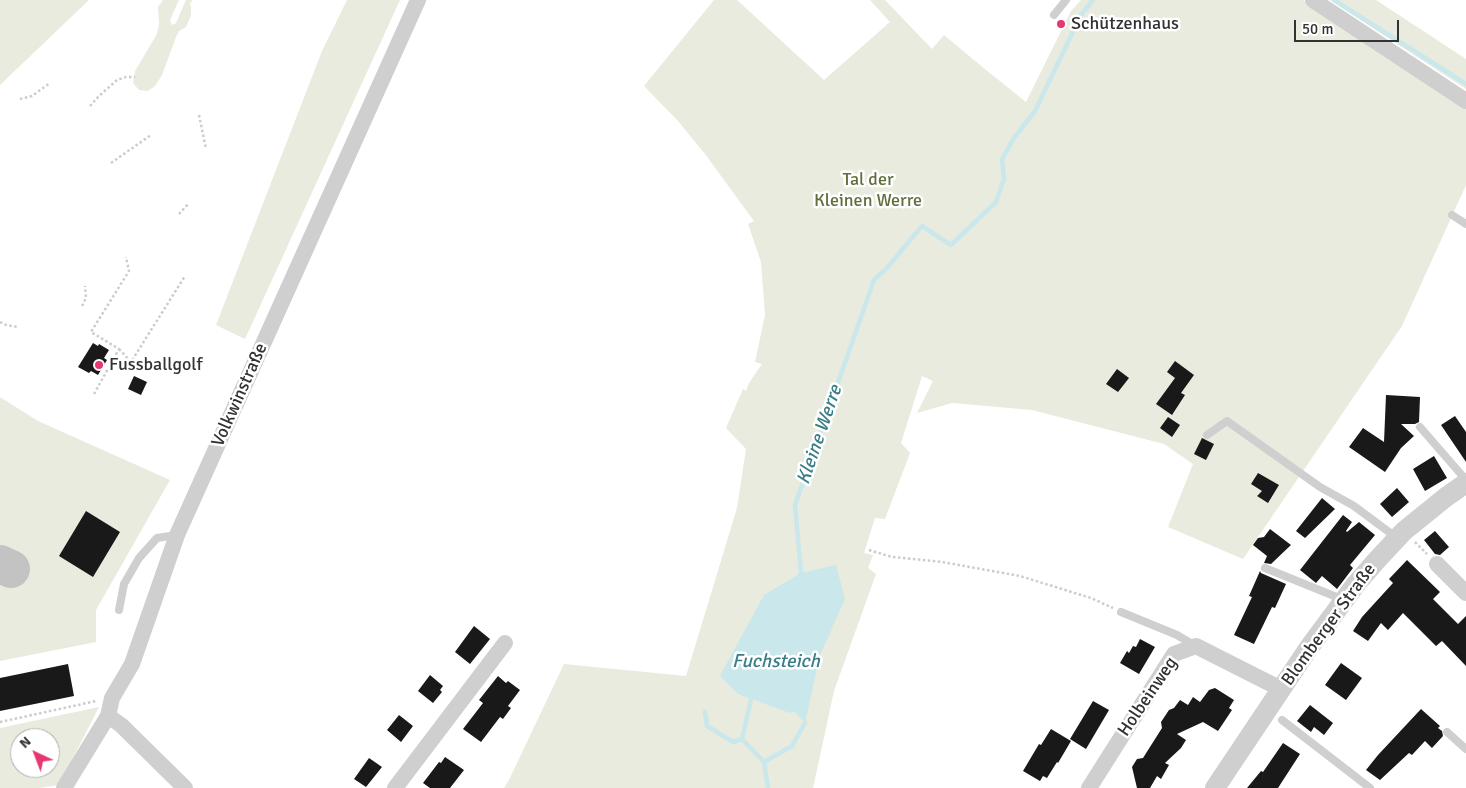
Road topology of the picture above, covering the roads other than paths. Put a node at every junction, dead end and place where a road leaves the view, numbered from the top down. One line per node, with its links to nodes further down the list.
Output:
1 (418, 0): 11 (street, Volkwinstraße)
2 (1066, 0): 4 (lane)
3 (1313, 0): 5 (street)
4 (1054, 15)
5 (1466, 100)
6 (1452, 216): 7 (lane)
7 (1466, 224)
8 (1420, 427): 10 (lane)
9 (1207, 435): 12 (lane)
10 (1466, 482): 12 (street, Blomberger Straße)
11 (177, 535): 17 (lane); 22 (street, Volkwinstraße)
12 (1400, 535): 16 (street, Blomberger Straße)
13 (1437, 564): 15 (street)
14 (1265, 568): 16 (lane)
15 (1466, 593)
16 (1344, 600): 21 (street, Blomberger Straße)
17 (119, 610)
18 (1121, 612): 20 (lane)
19 (505, 643): 28 (street)
20 (1196, 646): 21 (street, Holbeinweg); 29 (street, Holbeinweg)
21 (1282, 689): 30 (street, Blomberger Straße)
22 (108, 716): 26 (street, Volkwinstraße); 27 (street)
23 (1282, 720): 31 (lane)
24 (1447, 732): 25 (lane)
25 (1466, 749)
26 (64, 788)
27 (185, 788)
28 (395, 788)
29 (1089, 788)
30 (1215, 788)
31 (1370, 788)

